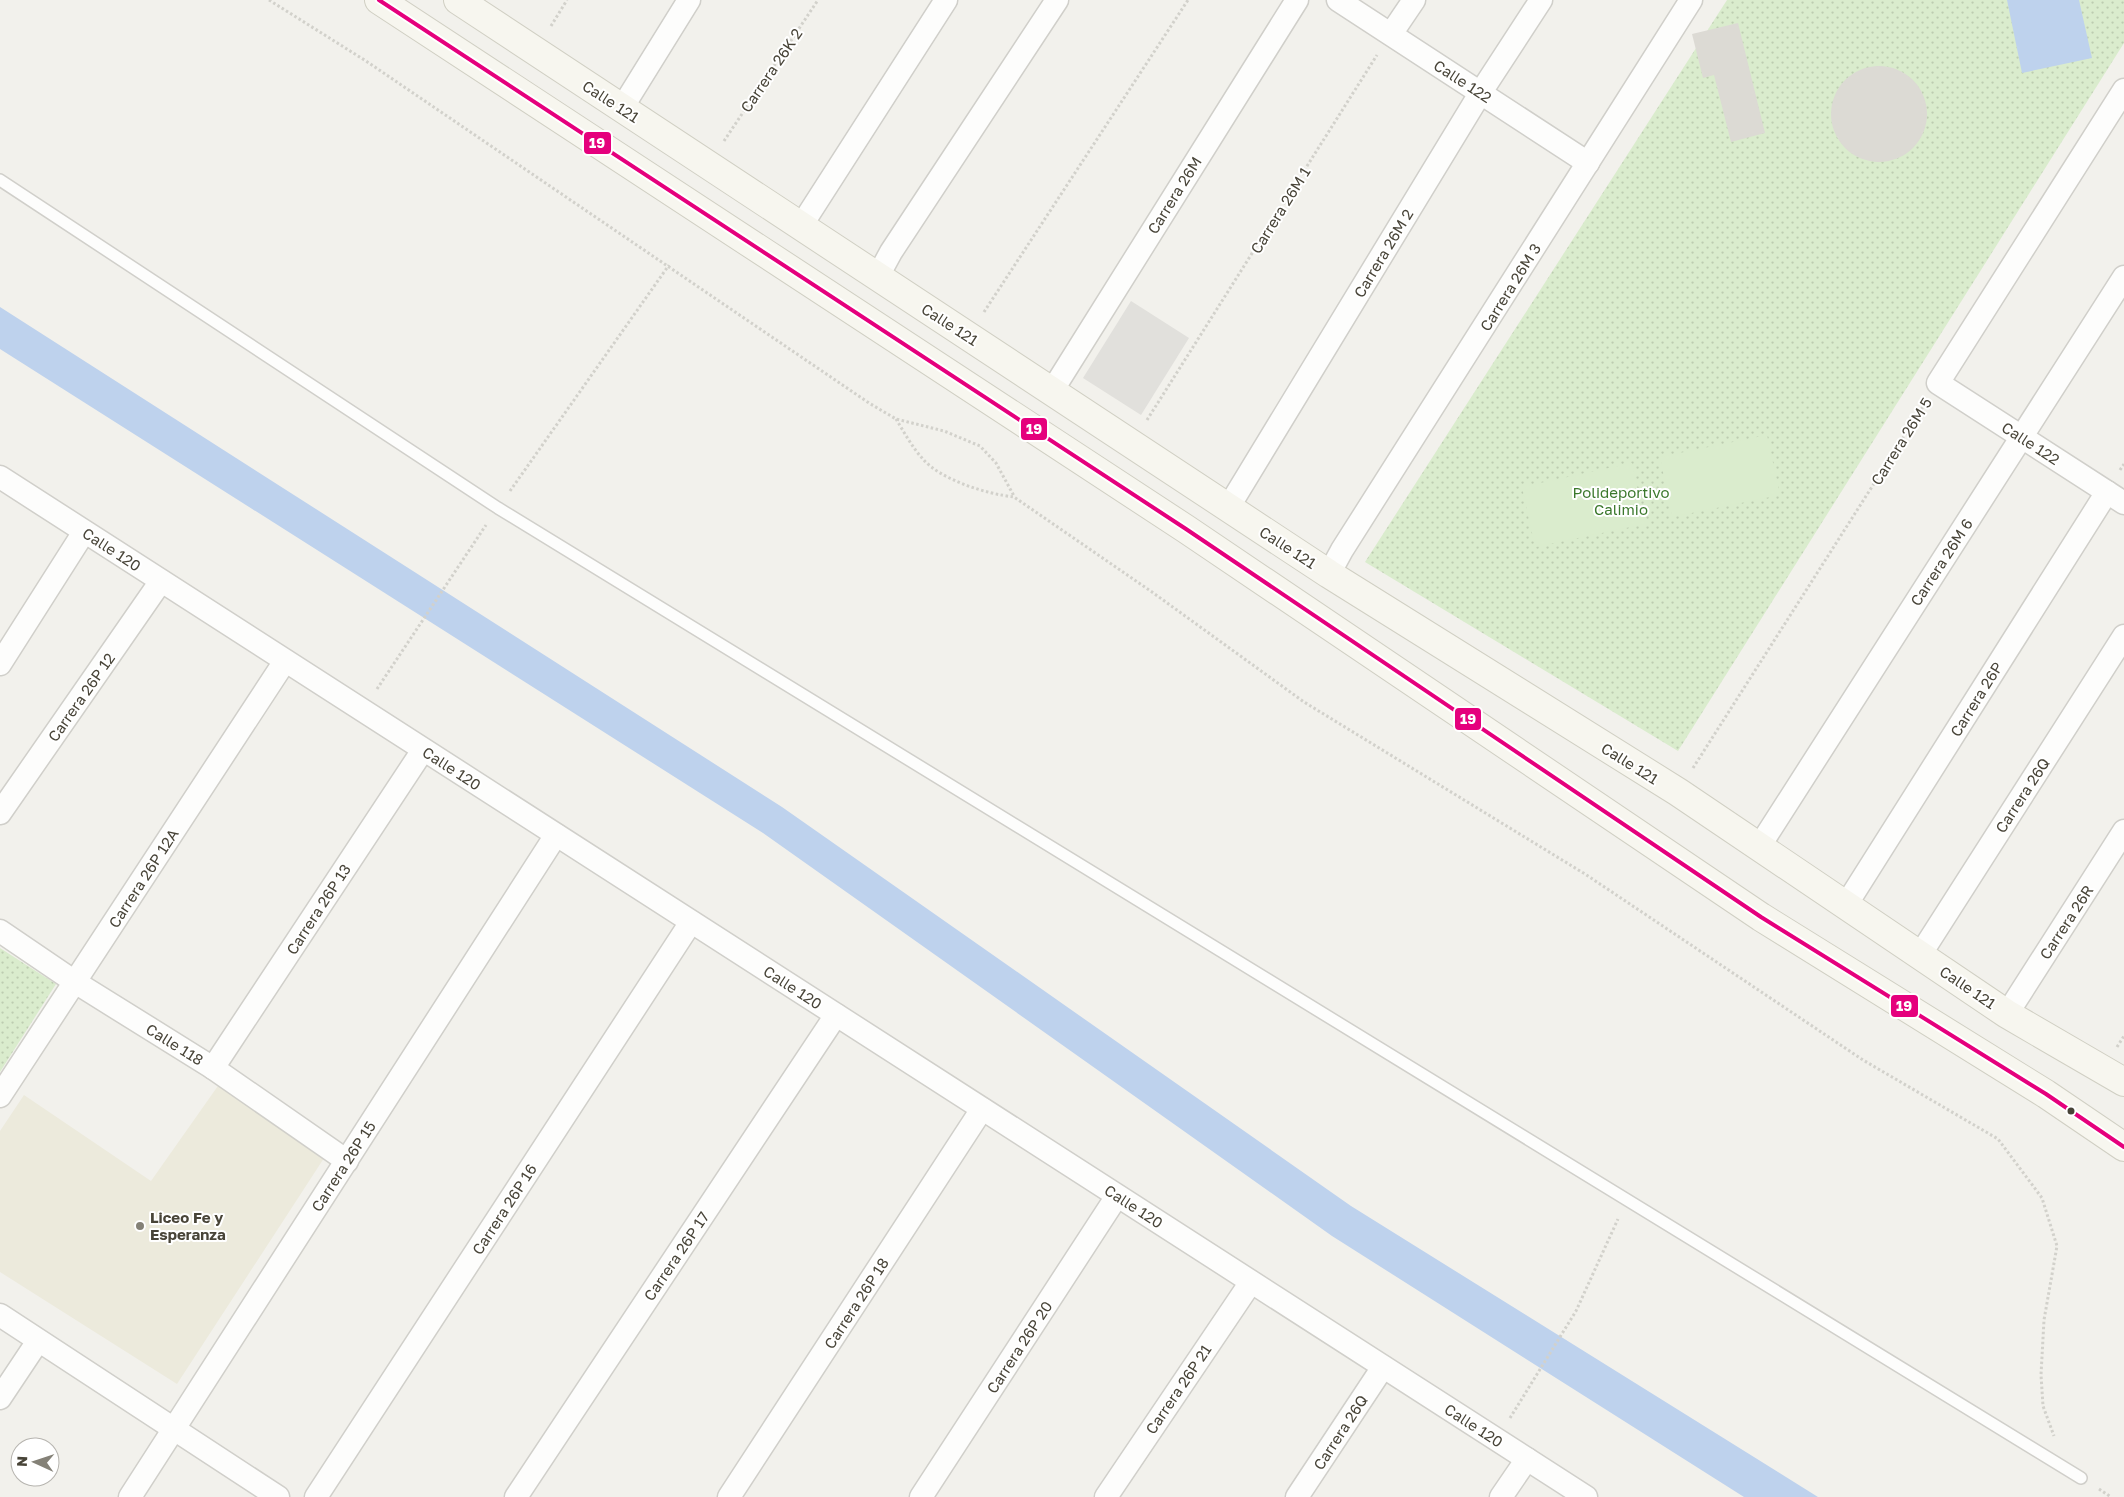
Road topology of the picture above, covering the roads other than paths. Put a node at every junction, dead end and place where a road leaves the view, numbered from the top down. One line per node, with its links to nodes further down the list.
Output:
1 (379, 0): 48 (main road)
2 (458, 0): 14 (main road, Calle 121)
3 (689, 0): 14 (street)
4 (946, 0): 17 (street)
5 (1057, 0): 18 (street)
6 (1297, 0): 21 (street, Carrera 26M)
7 (1338, 0): 11 (street, Calle 122)
8 (1414, 0): 11 (street)
9 (1541, 0): 13 (street, Carrera 26M 2)
10 (1691, 0): 15 (street, Carrera 26M 3)
11 (1391, 34): 13 (street, Calle 122)
12 (2124, 90): 20 (street, Carrera 26M 5)
13 (1481, 92): 15 (street, Calle 122); 25 (street, Carrera 26M 2)
14 (622, 108): 17 (main road, Calle 121)
15 (1588, 162): 27 (street, Carrera 26M 3)
16 (0, 180): 58 (lane)
17 (801, 226): 18 (main road, Calle 121)
18 (878, 276): 21 (main road, Calle 121)
19 (2124, 278): 22 (street, Carrera 26M 6)
20 (1938, 383): 22 (street, Calle 122)
21 (1052, 391): 25 (main road, Calle 121)
22 (2021, 437): 24 (street, Calle 122); 36 (street, Carrera 26M 6)
23 (0, 478): 26 (street, Calle 120)
24 (2115, 498): 37 (street, Carrera 26P)
25 (1228, 508): 27 (main road, Calle 121)
26 (84, 532): 28 (street, Calle 120); 31 (street)
27 (1329, 574): 36 (main road, Calle 121)
28 (161, 581): 30 (street, Calle 120); 33 (street, Carrera 26P 12)
29 (2124, 636): 40 (street, Carrera 26Q)
30 (285, 661): 32 (street, Calle 120); 41 (street, Carrera 26P 12A)
31 (0, 664)
32 (423, 750): 35 (street, Calle 120); 44 (street, Carrera 26P 13)
33 (0, 813)
34 (2124, 831): 42 (street, Carrera 26R)
35 (556, 835): 38 (street, Calle 120); 49 (street, Carrera 26P 15)
36 (1759, 847): 37 (main road, Calle 121)
37 (1846, 905): 40 (main road, Calle 121)
38 (691, 922): 43 (street, Calle 120); 62 (street, Carrera 26P 16)
39 (0, 931): 41 (street, Calle 118)
40 (1920, 955): 42 (main road, Calle 121)
41 (75, 982): 44 (street, Calle 118); 46 (street, Carrera 26P 12A)
42 (2007, 1014): 45 (main road, Calle 121)
43 (836, 1015): 47 (street, Calle 120); 63 (street, Carrera 26P 17)
44 (213, 1068): 49 (street, Calle 118)
45 (2124, 1082)
46 (0, 1096)
47 (982, 1109): 50 (street, Calle 120); 64 (street, Carrera 26P 18)
48 (2124, 1146)
49 (347, 1161): 56 (street, Carrera 26P 15)
50 (1117, 1196): 51 (street, Calle 120); 65 (street, Carrera 26P 20)
51 (1251, 1282): 54 (street, Calle 120); 66 (street, Carrera 26P 21)
52 (0, 1315): 53 (street)
53 (38, 1341): 55 (street); 56 (street)
54 (1383, 1367): 57 (street, Calle 120); 67 (street, Carrera 26Q)
55 (0, 1398)
56 (175, 1429): 60 (street, Carrera 26P 15); 61 (street)
57 (1527, 1459): 59 (street, Calle 120); 68 (street)
58 (2081, 1478)
59 (1575, 1494)
60 (130, 1497)
61 (278, 1497)
62 (316, 1497)
63 (516, 1497)
64 (729, 1497)
65 (921, 1497)
66 (1106, 1497)
67 (1297, 1497)
68 (1501, 1497)

